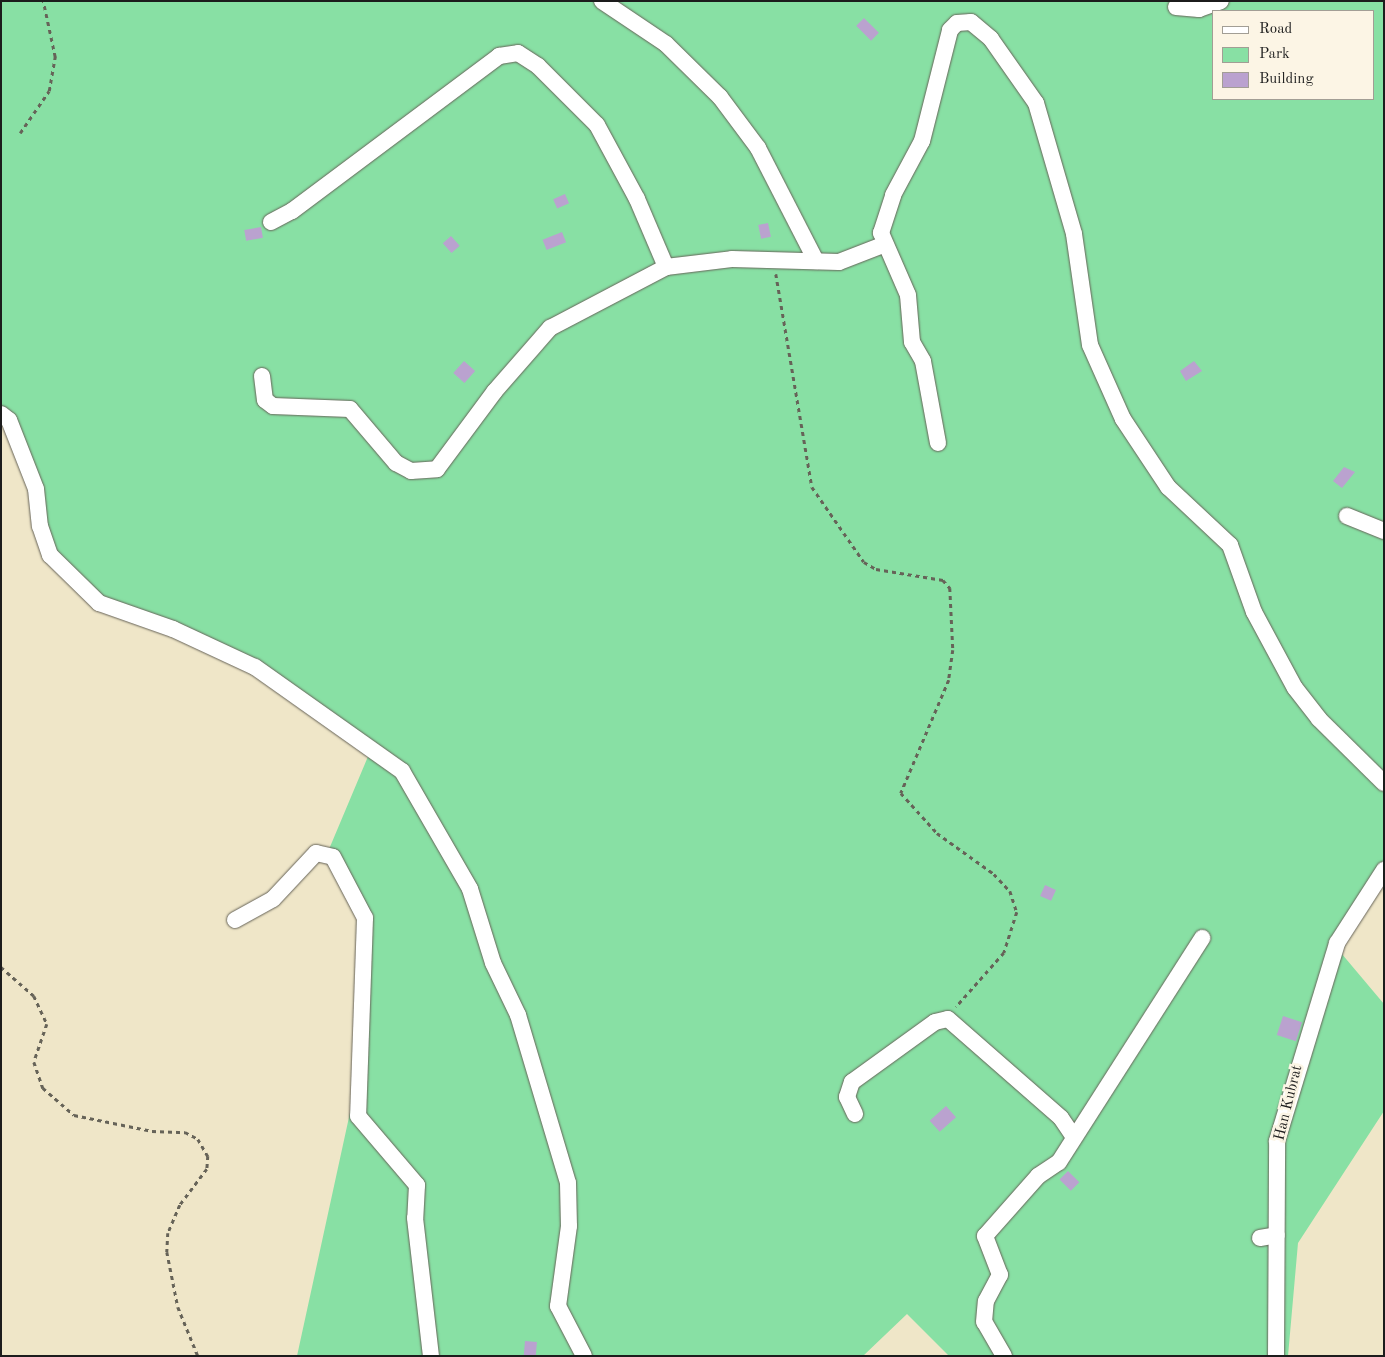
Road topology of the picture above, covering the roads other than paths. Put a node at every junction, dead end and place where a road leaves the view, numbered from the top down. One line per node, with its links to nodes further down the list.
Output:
1 (602, 1): 6 (street)
2 (1221, 1): 3 (street)
3 (1176, 7)
4 (271, 222): 7 (street)
5 (883, 245): 6 (street); 10 (street); 13 (street)
6 (816, 261): 7 (street)
7 (666, 267): 8 (street)
8 (262, 376)
9 (1, 414): 22 (street)
10 (938, 443)
11 (1347, 516): 12 (street)
12 (1384, 531)
13 (1384, 783)
14 (1384, 870): 19 (street, Han Kubrat)
15 (235, 920): 21 (street)
16 (1202, 938): 18 (street)
17 (856, 1114): 18 (street)
18 (1074, 1137): 23 (street)
19 (1277, 1235): 20 (street); 24 (street, Han Kubrat)
20 (1260, 1238)
21 (432, 1356)
22 (584, 1356)
23 (1004, 1356)
24 (1276, 1356)

